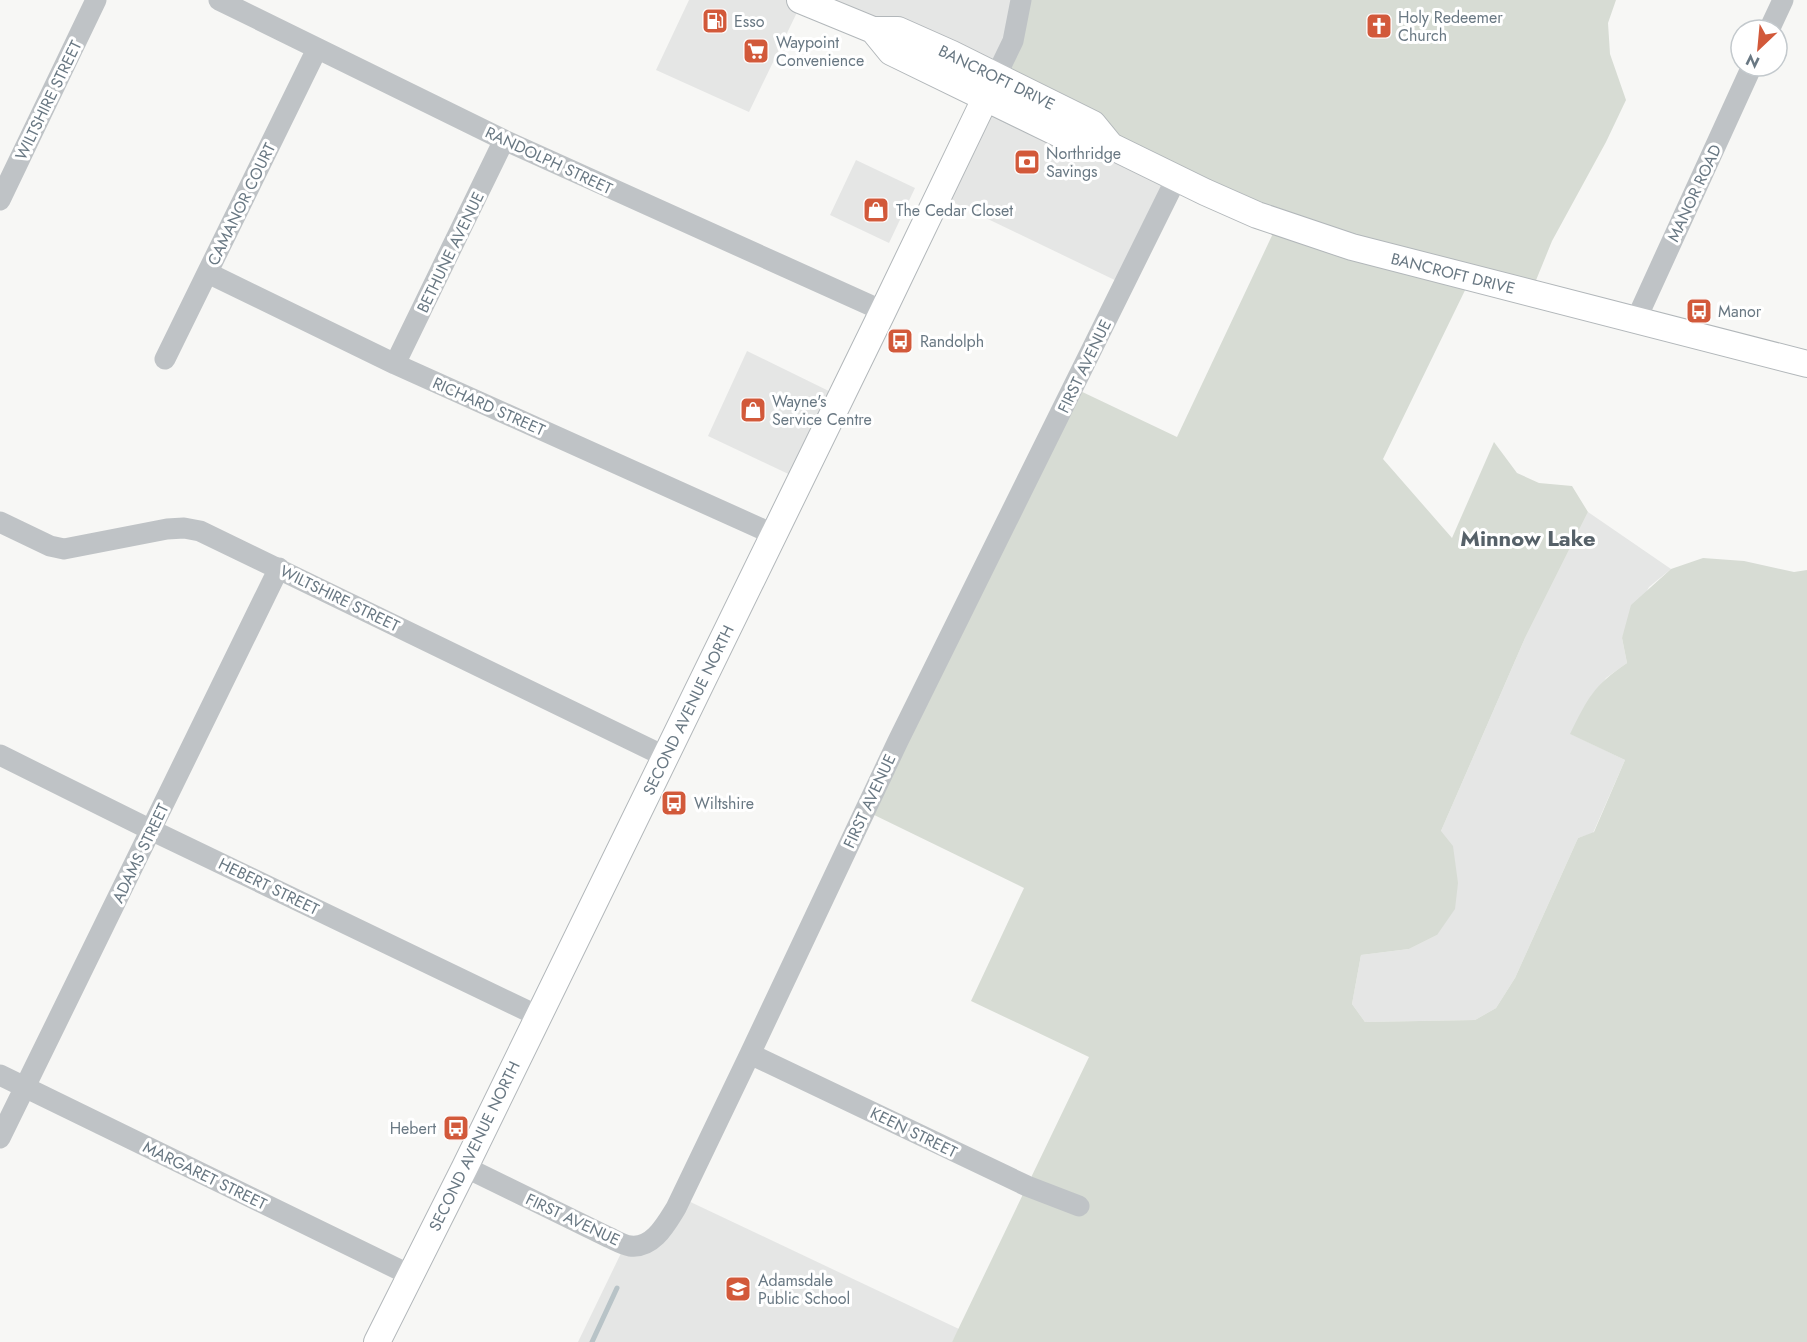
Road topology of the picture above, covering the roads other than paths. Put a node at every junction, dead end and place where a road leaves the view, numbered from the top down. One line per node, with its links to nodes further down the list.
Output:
1 (96, 0): 12 (street, WILTSHIRE STREET)
2 (219, 0): 7 (street, RANDOLPH STREET)
3 (800, 0): 9 (main road, BANCROFT DRIVE)
4 (1021, 0): 9 (street)
5 (1782, 0): 6 (street)
6 (1774, 18)
7 (317, 48): 10 (street, RANDOLPH STREET); 13 (street, CAMANOR COURT)
8 (1747, 78): 15 (street, MANOR ROAD)
9 (990, 87): 11 (main road, BANCROFT DRIVE); 14 (main road, SECOND AVENUE NORTH)
10 (504, 140): 14 (street, RANDOLPH STREET); 17 (street, BETHUNE AVENUE)
11 (1177, 177): 15 (main road, BANCROFT DRIVE); 26 (street, FIRST AVENUE)
12 (0, 200)
13 (208, 273): 16 (street, CAMANOR COURT); 17 (street, RICHARD STREET)
14 (883, 311): 20 (main road, SECOND AVENUE NORTH)
15 (1636, 320): 18 (main road, BANCROFT DRIVE)
16 (165, 359)
17 (395, 363): 20 (street, RICHARD STREET)
18 (1807, 364)
19 (0, 522): 21 (street, WILTSHIRE STREET)
20 (773, 534): 23 (main road, SECOND AVENUE NORTH)
21 (279, 568): 23 (street, WILTSHIRE STREET); 24 (street, ADAMS STREET)
22 (0, 755): 24 (street, HEBERT STREET)
23 (666, 757): 25 (main road, SECOND AVENUE NORTH)
24 (152, 830): 25 (street, HEBERT STREET); 28 (street, ADAMS STREET)
25 (538, 1016): 30 (main road, SECOND AVENUE NORTH)
26 (750, 1054): 30 (street, FIRST AVENUE); 31 (street, KEEN STREET)
27 (0, 1074): 28 (street, MARGARET STREET)
28 (26, 1088): 29 (street, ADAMS STREET); 32 (street, MARGARET STREET)
29 (0, 1138)
30 (465, 1167): 32 (main road, SECOND AVENUE NORTH)
31 (1079, 1206)
32 (410, 1275): 33 (main road, SECOND AVENUE NORTH)
33 (377, 1342)

